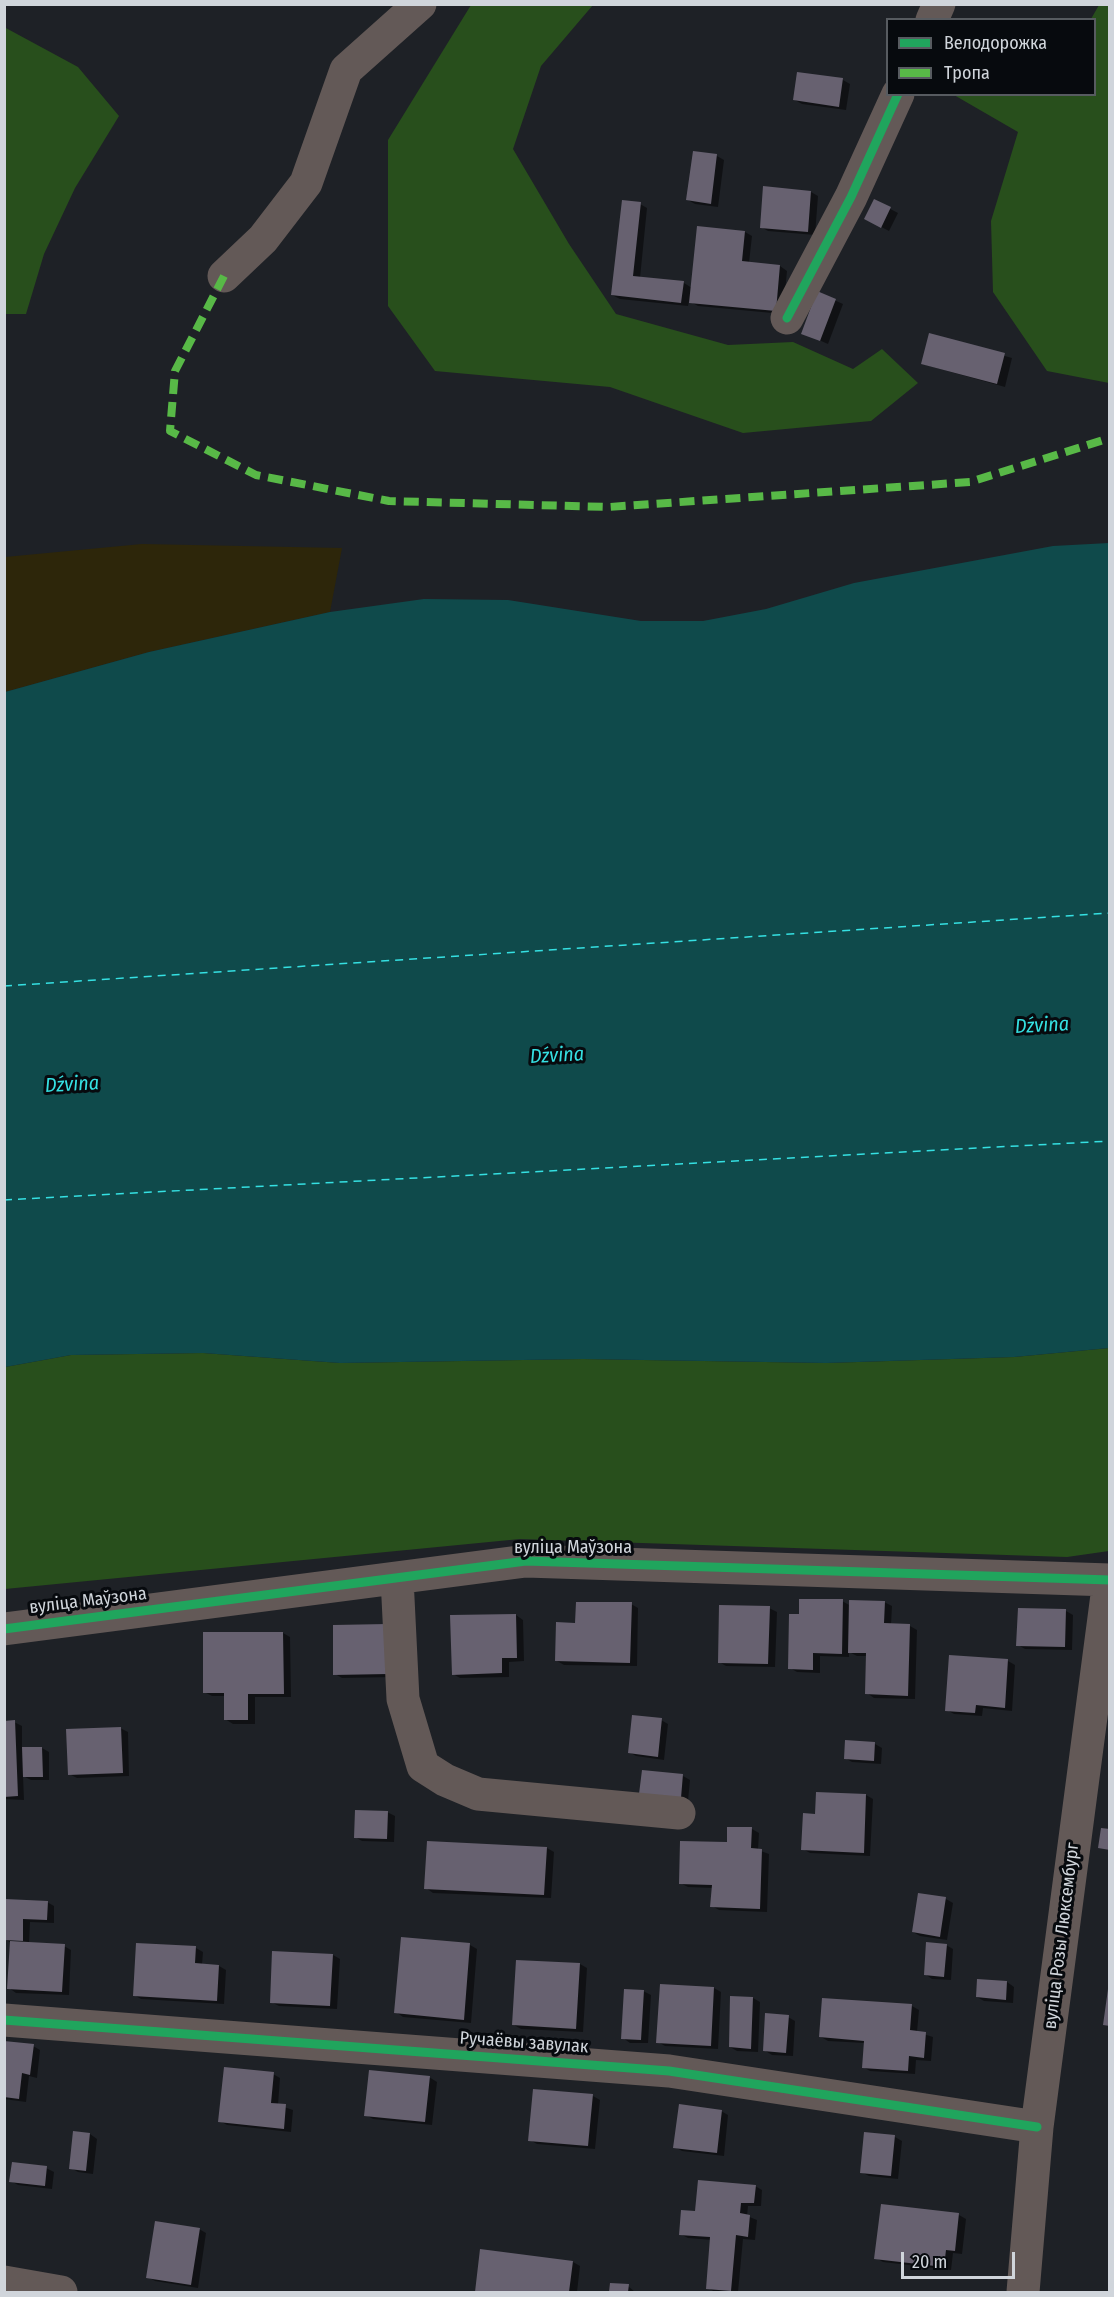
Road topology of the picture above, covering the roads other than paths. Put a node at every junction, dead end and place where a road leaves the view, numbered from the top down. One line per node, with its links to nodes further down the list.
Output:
1 (420, 4): 5 (street)
2 (939, 4): 3 (street)
3 (933, 18)
4 (897, 96): 6 (street)
5 (224, 276)
6 (787, 318)
7 (397, 1578): 8 (street, вуліца Маўзона); 9 (street, вуліца Маўзона); 10 (street)
8 (1109, 1580): 12 (street, вуліца Розы Люксембург)
9 (4, 1629)
10 (679, 1813)
11 (4, 2020): 12 (street, Ручаёвы завулак)
12 (1037, 2127): 15 (street, вуліца Розы Люксембург)
13 (4, 2283): 14 (street)
14 (61, 2292)
15 (1023, 2292)

